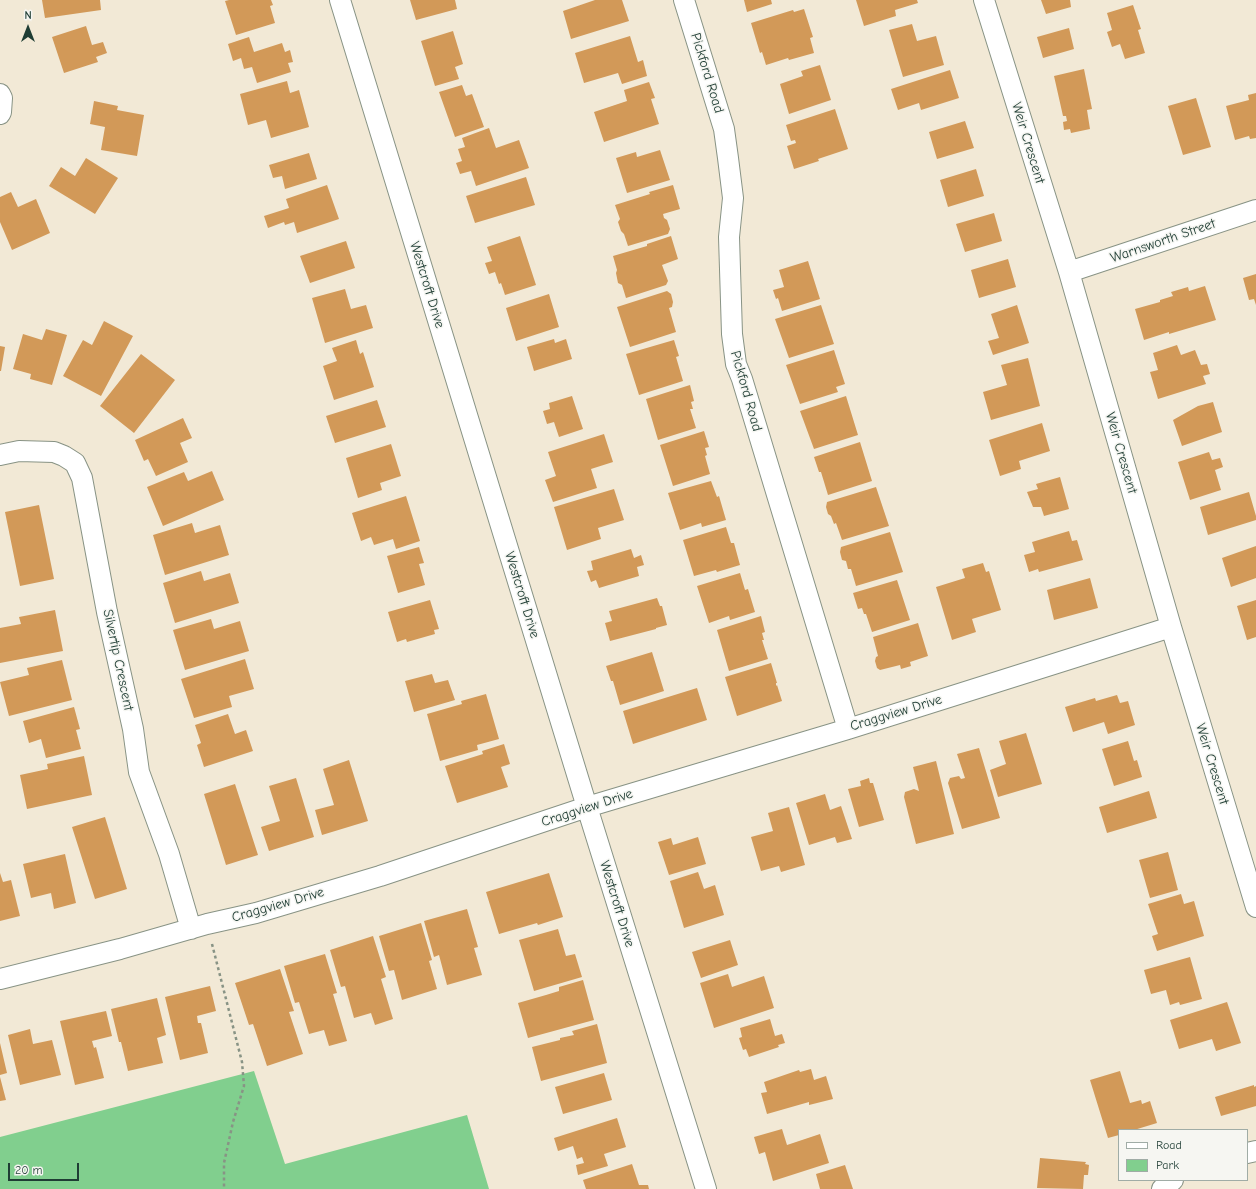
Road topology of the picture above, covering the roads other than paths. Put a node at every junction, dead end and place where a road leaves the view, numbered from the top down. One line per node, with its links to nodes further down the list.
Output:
1 (340, 0): 11 (street, Westcroft Drive)
2 (684, 0): 10 (street, Pickford Road)
3 (984, 0): 7 (street, Weir Crescent)
4 (0, 94): 5 (street)
5 (0, 114)
6 (1256, 210): 7 (street, Warnsworth Street)
7 (1069, 272): 9 (street, Weir Crescent)
8 (0, 455): 13 (street, Silvertip Crescent)
9 (1171, 627): 10 (street, Craggview Drive); 12 (street, Weir Crescent)
10 (848, 728): 11 (street, Craggview Drive)
11 (587, 807): 13 (street, Craggview Drive); 16 (street, Westcroft Drive)
12 (1256, 907)
13 (199, 927): 14 (street, Craggview Drive)
14 (0, 979)
15 (1172, 1181): 17 (street)
16 (706, 1189)
17 (1162, 1189)

